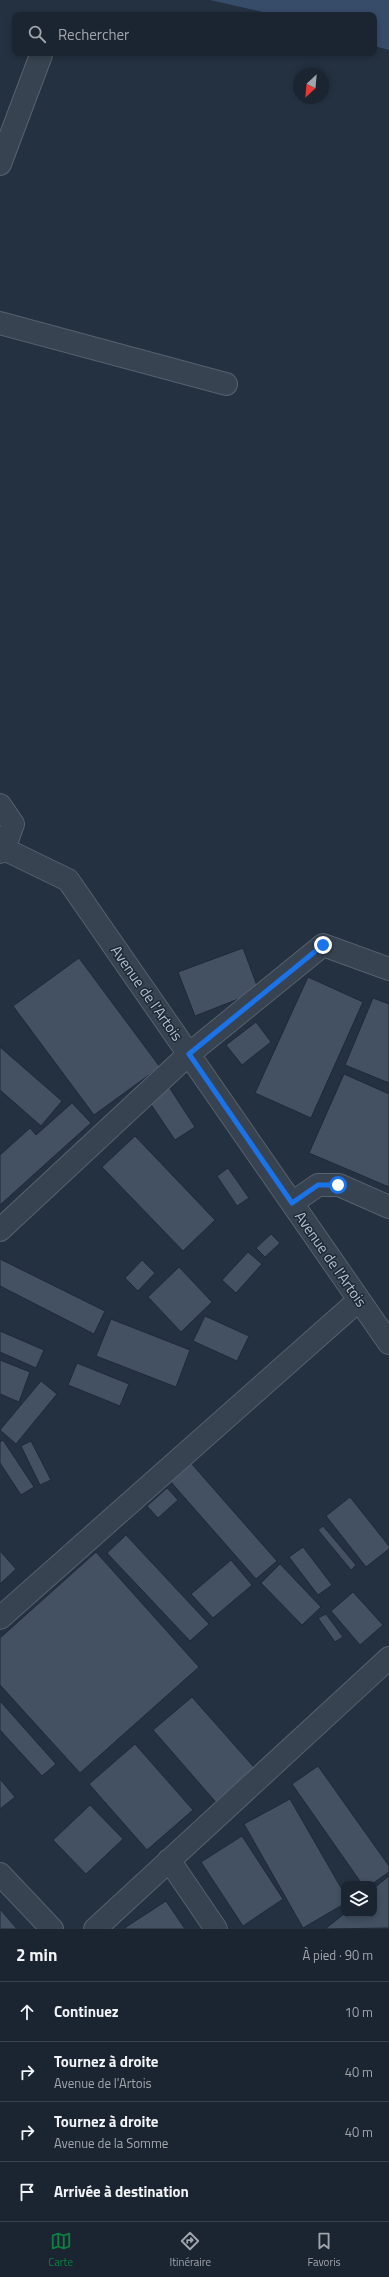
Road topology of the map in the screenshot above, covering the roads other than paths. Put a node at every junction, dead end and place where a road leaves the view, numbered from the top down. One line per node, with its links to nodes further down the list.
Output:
1 (41, 56): 2 (street)
2 (0, 164)
3 (0, 323): 4 (street)
4 (226, 384)
5 (0, 805): 6 (street)
6 (1, 850): 8 (street, Avenue de l'Artois)
7 (389, 969): 8 (street)
8 (189, 1054): 9 (street, Avenue de l'Artois); 11 (street)
9 (292, 1203): 10 (street); 12 (street, Avenue de l'Artois)
10 (389, 1207)
11 (0, 1230)
12 (359, 1300): 13 (street, Avenue de l'Artois); 14 (street)
13 (389, 1343)
14 (0, 1618)
15 (389, 1658): 16 (street)
16 (169, 1860): 19 (street); 20 (street)
17 (0, 1874): 18 (street)
18 (52, 1929)
19 (95, 1929)
20 (216, 1929)

